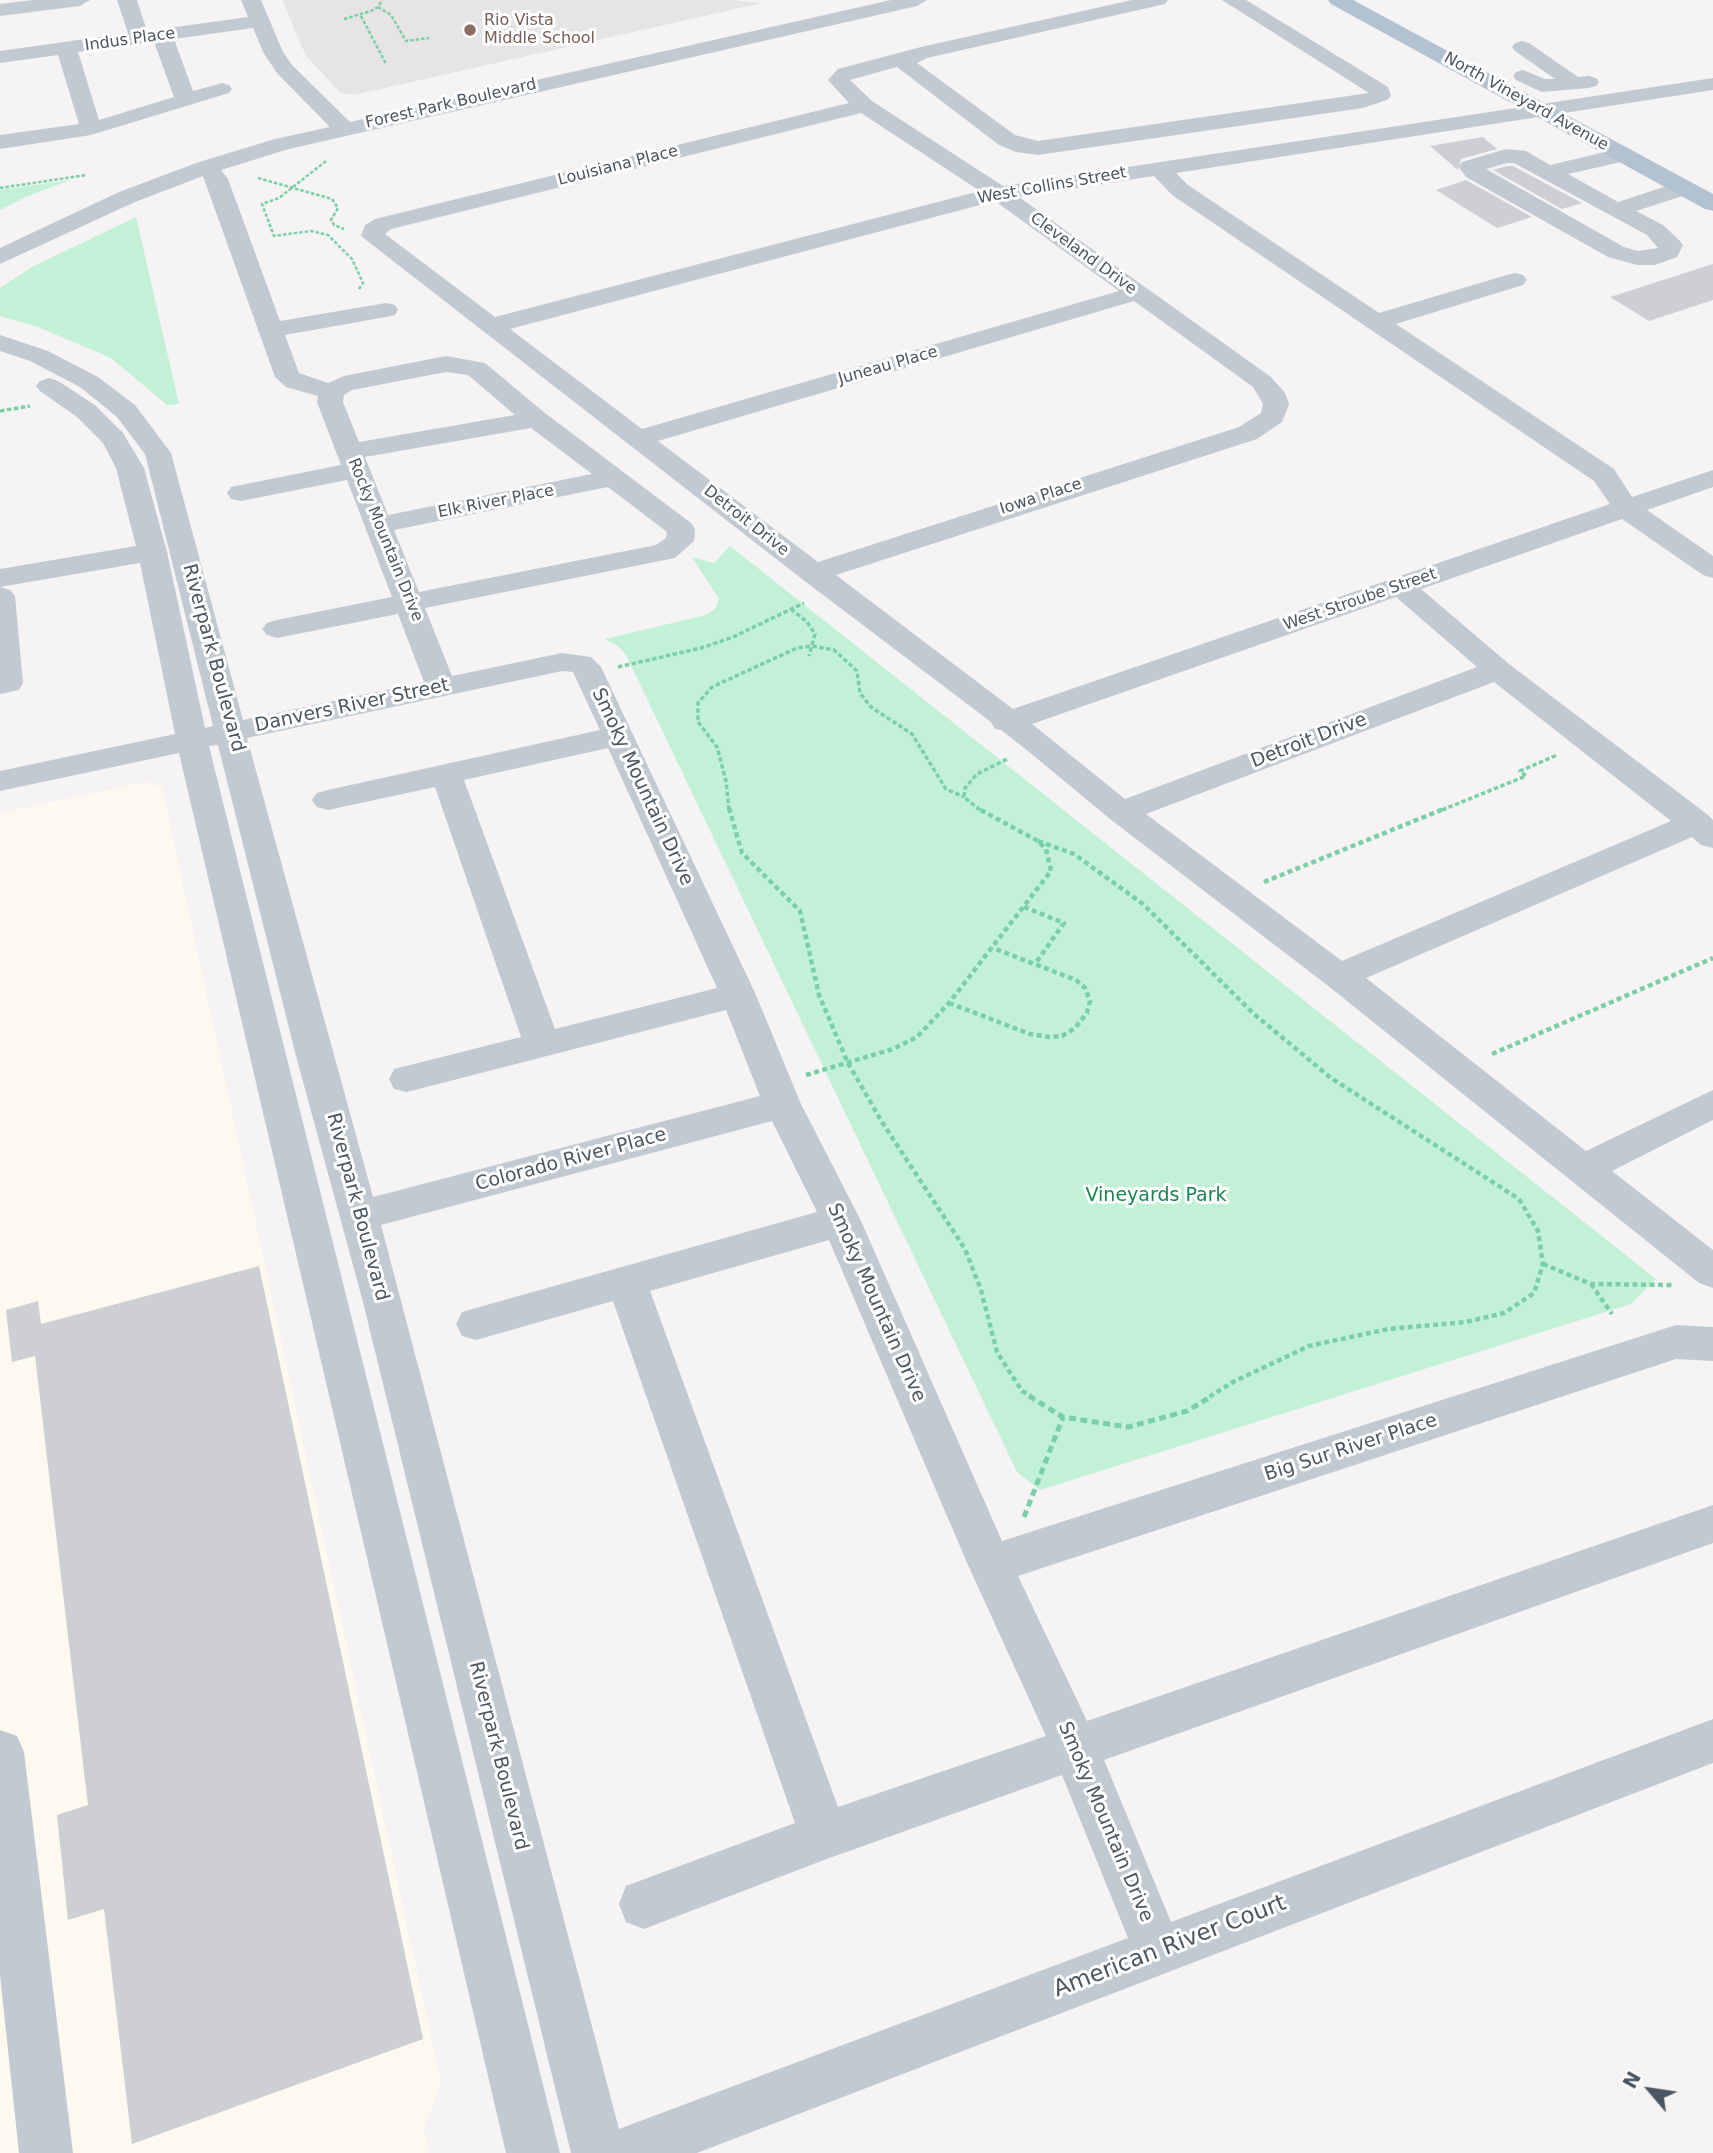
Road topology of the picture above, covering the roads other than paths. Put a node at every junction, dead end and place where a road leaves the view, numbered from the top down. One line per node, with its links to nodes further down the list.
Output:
1 (80, 0): 9 (street)
2 (127, 0): 11 (street)
3 (251, 0): 10 (street)
4 (842, 0): 29 (street, Forest Park Boulevard)
5 (917, 0): 29 (street, Forest Park Boulevard)
6 (1158, 0): 15 (street)
7 (1233, 0): 31 (street)
8 (1338, 0): 20 (main road, North Vineyard Avenue)
9 (0, 10)
10 (260, 22): 11 (street, Indus Place); 29 (street)
11 (151, 37): 13 (street, Indus Place); 25 (street)
12 (1522, 47): 16 (street)
13 (66, 48): 14 (street, Indus Place); 30 (street)
14 (0, 57)
15 (906, 59): 27 (street, Cleveland Drive); 32 (street)
16 (1546, 62): 18 (street); 21 (street)
17 (1663, 70): 23 (street)
18 (1522, 76): 20 (street); 21 (street)
19 (1614, 78): 21 (street)
20 (1491, 81): 28 (main road, North Vineyard Avenue)
21 (1577, 84): 26 (street)
22 (1713, 84): 23 (street, West Collins Street)
23 (1688, 88): 26 (street, West Collins Street)
24 (222, 89): 25 (street)
25 (186, 100): 30 (street)
26 (1602, 101): 28 (street, West Collins Street)
27 (864, 106): 41 (street, Cleveland Drive); 44 (street, Louisiana Place)
28 (1541, 110): 34 (main road, North Vineyard Avenue); 35 (street, West Collins Street)
29 (337, 121): 36 (street, Forest Park Boulevard); 39 (street, Forest Park Boulevard)
30 (91, 129): 33 (street)
31 (1179, 130): 32 (street); 35 (street)
32 (1145, 134): 37 (street)
33 (0, 142)
34 (1622, 155): 38 (street); 40 (main road, North Vineyard Avenue)
35 (1210, 160): 37 (street, West Collins Street)
36 (207, 167): 45 (street, Forest Park Boulevard); 51 (street)
37 (1166, 167): 41 (street, West Collins Street); 49 (street)
38 (1548, 172): 43 (street); 43 (street)
39 (91, 181)
40 (1684, 188): 42 (main road, North Vineyard Avenue); 43 (street)
41 (999, 192): 47 (street, Cleveland Drive); 50 (street, West Collins Street)
42 (1713, 204)
43 (1616, 210)
44 (373, 230): 50 (street, Detroit Drive)
45 (0, 257)
46 (1515, 280): 49 (street)
47 (1137, 293): 56 (street, Cleveland Drive); 57 (street, Juneau Place)
48 (386, 310): 51 (street)
49 (1375, 322): 62 (street)
50 (491, 326): 57 (street, Detroit Drive)
51 (271, 330): 54 (street)
52 (0, 343): 77 (street, Riverpark Boulevard)
53 (0, 363): 64 (street, Riverpark Boulevard)
54 (332, 392): 55 (street); 58 (street, Rocky Mountain Drive)
55 (536, 418): 58 (street); 59 (street)
56 (1268, 421): 67 (street, Iowa Place)
57 (639, 438): 67 (street, Detroit Drive)
58 (354, 461): 61 (street); 63 (street, Rocky Mountain Drive)
59 (613, 478): 63 (street, Elk River Place); 70 (street)
60 (1713, 478): 62 (street, West Stroube Street)
61 (241, 493)
62 (1627, 509): 65 (street); 68 (street, West Stroube Street)
63 (379, 525): 70 (street, Rocky Mountain Drive)
64 (153, 552): 66 (street); 79 (street, Riverpark Boulevard)
65 (1713, 569)
66 (0, 578)
67 (823, 582): 76 (street, Detroit Drive)
68 (1400, 586): 73 (street); 76 (street, West Stroube Street)
69 (0, 596): 74 (street)
70 (411, 603): 71 (street); 75 (street, Rocky Mountain Drive)
71 (276, 629)
72 (585, 668): 75 (street, Danvers River Street); 78 (street, Smoky Mountain Drive)
73 (1498, 670): 83 (street, Detroit Drive); 84 (street)
74 (0, 685)
75 (442, 688): 77 (street, Danvers River Street)
76 (1006, 722): 83 (street, Detroit Drive)
77 (232, 731): 79 (street, Danvers River Street); 92 (street, Riverpark Boulevard)
78 (617, 736): 80 (street); 86 (street, Smoky Mountain Drive)
79 (192, 740): 81 (street, Danvers River Street); 107 (street, Riverpark Boulevard)
80 (446, 773): 82 (street); 87 (street)
81 (0, 780)
82 (328, 800)
83 (1121, 813): 85 (street, Detroit Drive)
84 (1704, 830): 85 (street)
85 (1339, 976): 91 (street, Detroit Drive)
86 (738, 995): 87 (street); 89 (street, Smoky Mountain Drive)
87 (542, 1044): 88 (street)
88 (407, 1079)
89 (778, 1094): 92 (street, Colorado River Place); 93 (street, Smoky Mountain Drive)
90 (1713, 1104): 91 (street)
91 (1583, 1169): 94 (street, Detroit Drive)
92 (361, 1215): 108 (street, Riverpark Boulevard)
93 (841, 1221): 95 (street); 99 (street, Smoky Mountain Drive)
94 (1711, 1272)
95 (626, 1280): 96 (street); 103 (street)
96 (476, 1324)
97 (1713, 1344): 99 (street, Big Sur River Place)
98 (1713, 1524): 101 (street)
99 (990, 1565): 101 (street, Smoky Mountain Drive)
100 (1713, 1741): 105 (street, American River Court)
101 (1075, 1747): 103 (street); 105 (street, Smoky Mountain Drive)
102 (0, 1752): 106 (street)
103 (824, 1836): 104 (street)
104 (644, 1904)
105 (1158, 1951): 109 (street, American River Court)
106 (46, 2153)
107 (533, 2153)
108 (598, 2153)
109 (626, 2153)

